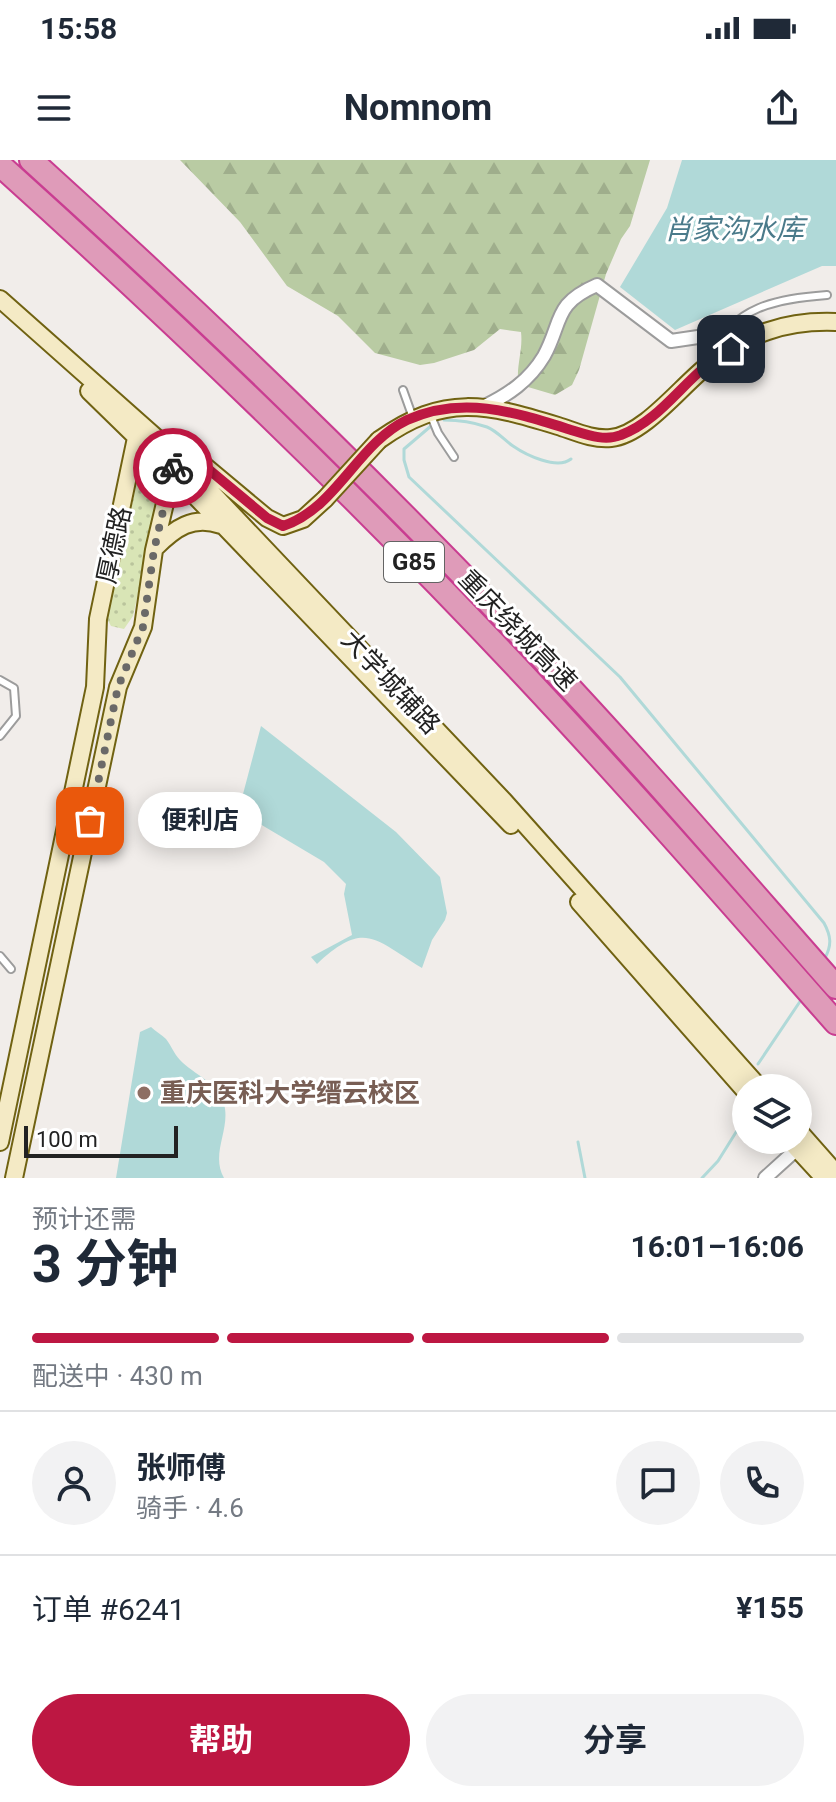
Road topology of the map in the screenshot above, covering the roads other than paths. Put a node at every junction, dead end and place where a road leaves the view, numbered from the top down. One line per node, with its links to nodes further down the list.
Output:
1 (31, 160): 22 (highway, 重庆绕城高速 / G85)
2 (0, 165): 23 (highway, 重庆绕城高速 / G85)
3 (827, 295): 8 (lane)
4 (0, 299): 15 (street, 大学城辅路)
5 (0, 309): 13 (street)
6 (836, 322): 8 (street)
7 (698, 337): 10 (street)
8 (705, 367): 10 (street)
9 (403, 390): 12 (lane)
10 (483, 407): 11 (street)
11 (429, 412): 12 (street); 14 (lane)
12 (413, 418): 15 (street, bridge)
13 (136, 438): 15 (street); 26 (street, 厚德路)
14 (454, 457)
15 (175, 464): 16 (street, 大学城辅路); 17 (street, 厚德路); 24 (street, 大学城辅路)
16 (224, 526): 17 (street); 25 (street, 大学城辅路)
17 (154, 550): 31 (street, 厚德路)
18 (0, 680): 19 (lane)
19 (0, 736)
20 (0, 956): 21 (lane)
21 (11, 969)
22 (825, 974)
23 (836, 1023)
24 (748, 1074)
25 (732, 1076)
26 (0, 1142)
27 (812, 1146): 30 (street)
28 (785, 1154): 32 (street)
29 (802, 1154): 33 (street)
30 (836, 1173)
31 (14, 1178)
32 (765, 1178)
33 (824, 1178)

